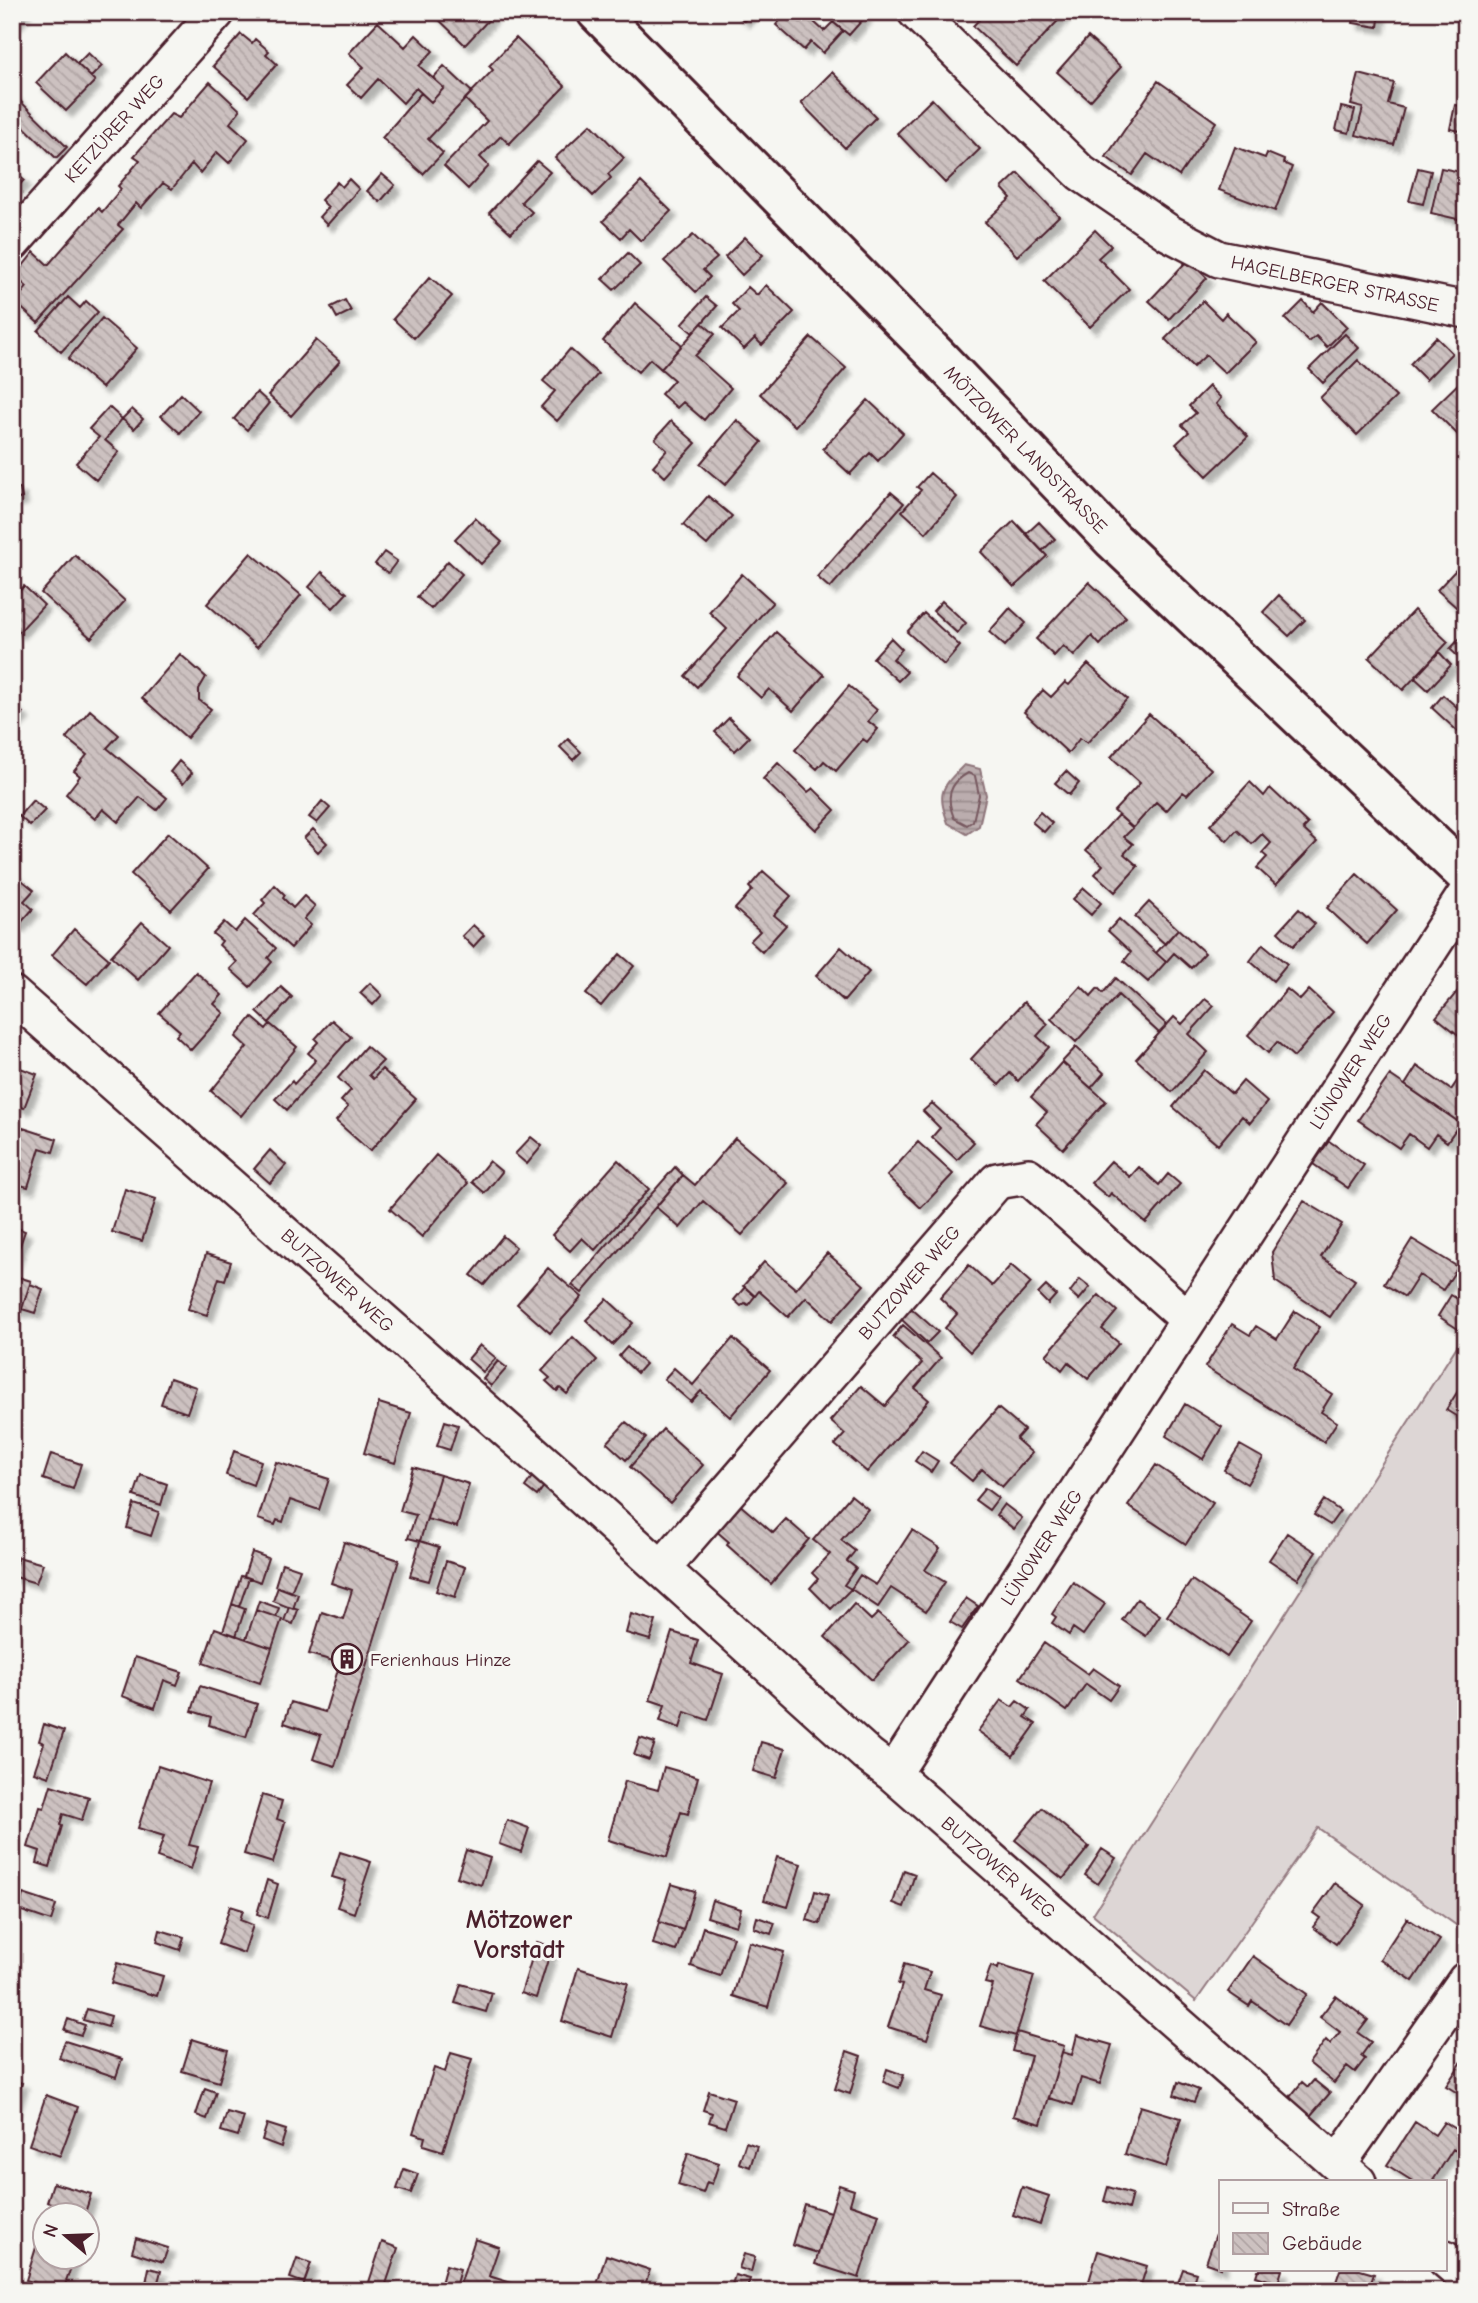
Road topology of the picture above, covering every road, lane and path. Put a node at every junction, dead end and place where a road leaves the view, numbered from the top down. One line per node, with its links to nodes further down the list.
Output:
1 (217, 12): 4 (street, KETZÜRER WEG)
2 (597, 12): 6 (main road, MÖTZOWER LANDSTRASSE)
3 (916, 12): 5 (street, HAGELBERGER STRASSE)
4 (12, 243)
5 (1466, 310)
6 (1466, 875)
7 (1466, 894): 9 (street, LÜNOWER WEG)
8 (12, 994): 10 (street, BUTZOWER WEG)
9 (1188, 1319): 10 (street, BUTZOWER WEG); 11 (street, LÜNOWER WEG)
10 (662, 1567): 11 (street, BUTZOWER WEG)
11 (893, 1774): 13 (street, BUTZOWER WEG)
12 (1466, 1980): 13 (street, BUTZOWER WEG)
13 (1348, 2173)
14 (1446, 2260): 15 (street)
15 (1466, 2277)

